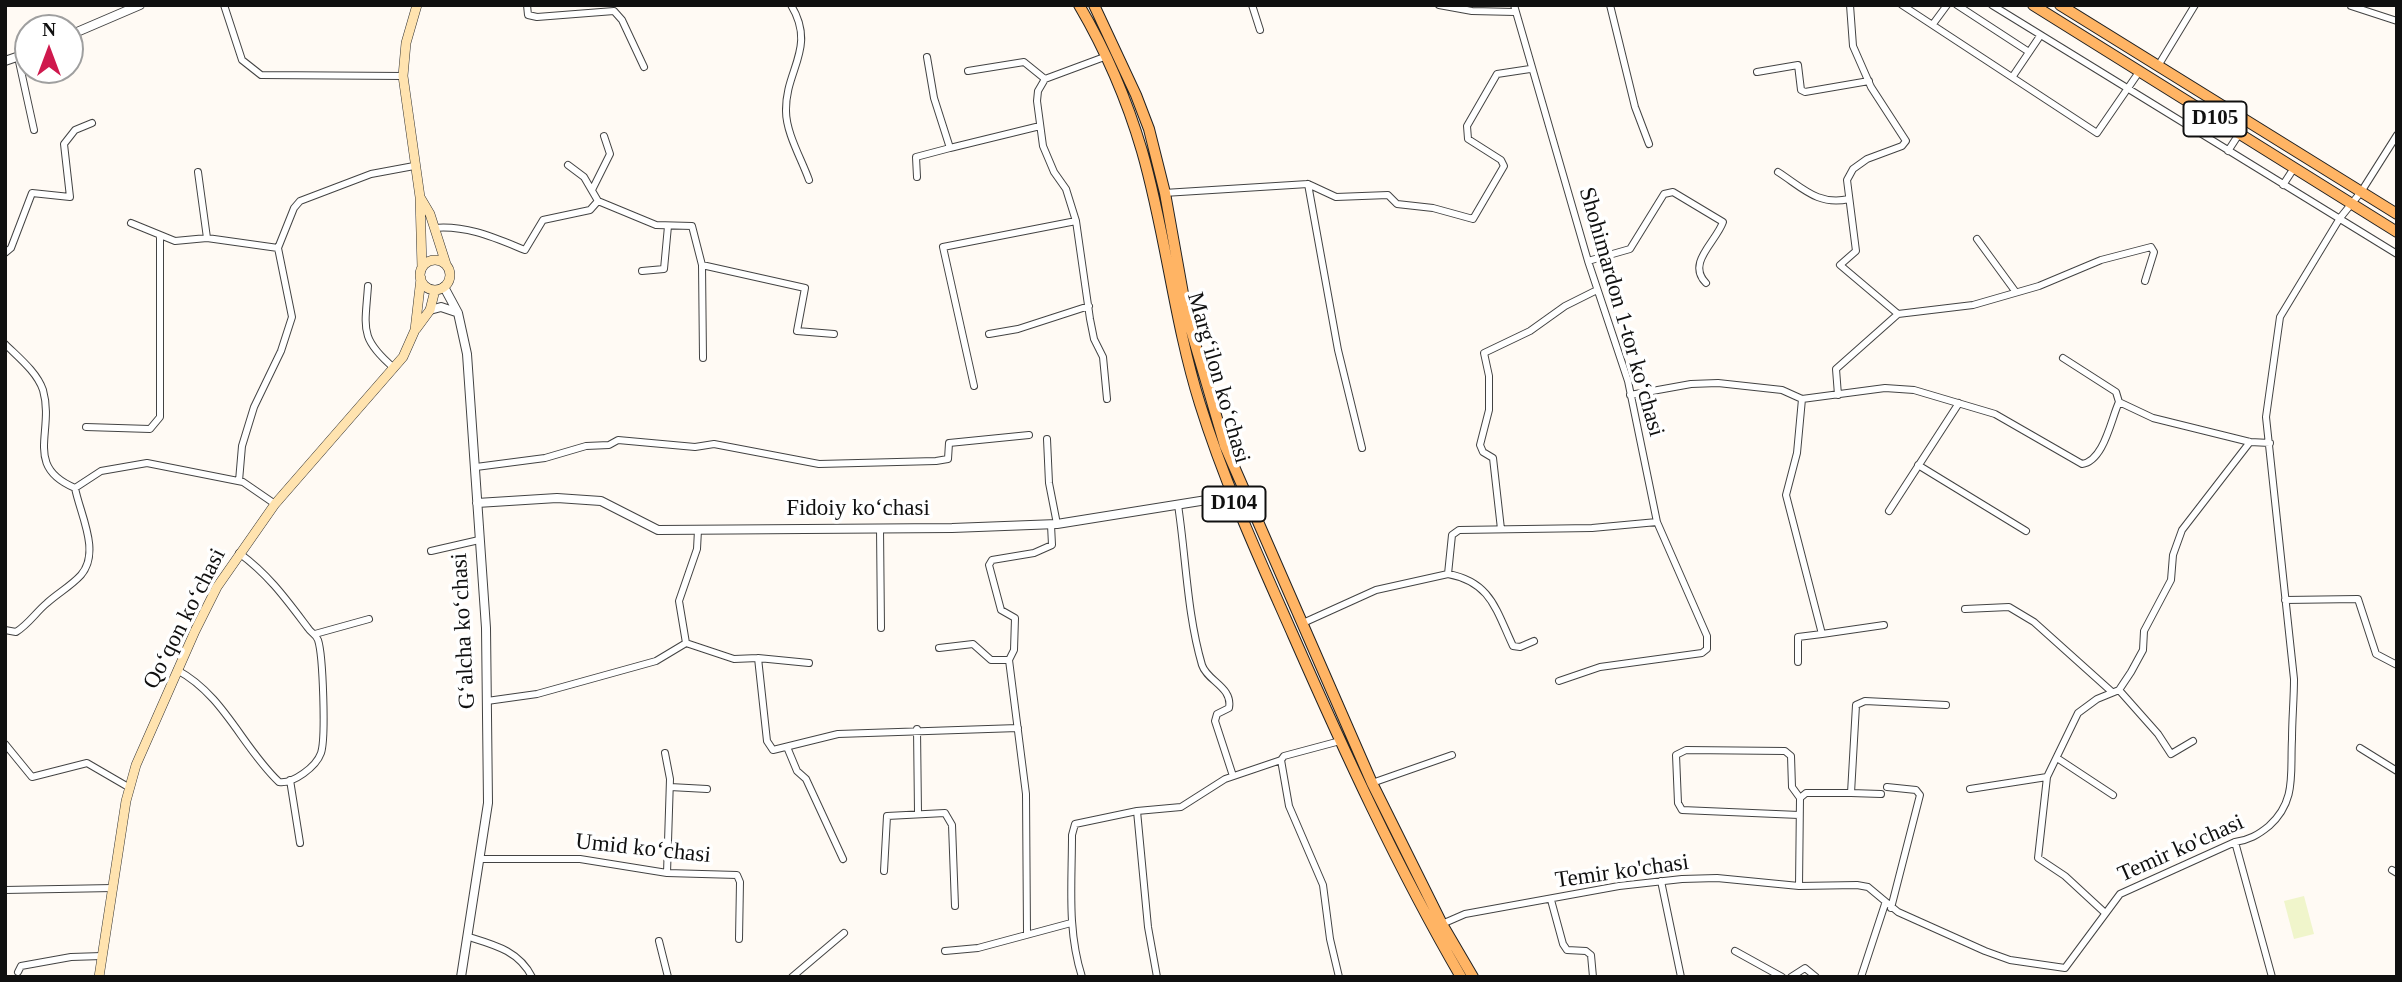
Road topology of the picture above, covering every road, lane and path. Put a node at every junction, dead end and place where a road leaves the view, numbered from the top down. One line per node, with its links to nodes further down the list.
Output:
1 (140, 5): 23 (street)
2 (224, 5): 36 (street)
3 (417, 5): 36 (main road, Qoʻqon koʻchasi)
4 (527, 5): 30 (street)
5 (791, 5): 56 (street)
6 (1080, 5): 27 (main road, Margʻilon koʻchasi / D104)
7 (1094, 5): 61 (main road, Margʻilon koʻchasi / D104)
8 (1252, 5): 24 (street)
9 (1439, 5): 20 (street)
10 (1609, 5): 47 (street)
11 (1850, 5): 38 (street)
12 (1902, 5): 22 (street)
13 (1947, 5): 22 (street)
14 (1957, 5): 26 (street)
15 (1992, 5): 25 (street)
16 (2033, 5): 34 (main road, D105)
17 (2060, 5): 29 (main road, D105)
18 (2195, 5): 29 (street)
19 (2351, 6): 21 (street)
20 (1515, 9): 31 (street, Shohimardon 1-tor koʻchasi)
21 (2397, 21)
22 (1933, 24): 35 (street)
23 (84, 29)
24 (1260, 30)
25 (2040, 36): 26 (street); 40 (street)
26 (2029, 52): 35 (street)
27 (1107, 56): 37 (street); 62 (main road, Margʻilon koʻchasi / D104)
28 (927, 57): 48 (street)
29 (2158, 66): 60 (main road, D105)
30 (644, 67)
31 (1530, 69): 57 (street); 80 (street, Shohimardon 1-tor koʻchasi)
32 (968, 71): 37 (street)
33 (1757, 72): 38 (street)
34 (2140, 72): 40 (street); 44 (main road, D105)
35 (2013, 75): 40 (street)
36 (403, 76): 51 (main road, Qoʻqon koʻchasi)
37 (1045, 79): 42 (street)
38 (1869, 81): 64 (street)
39 (24, 84): 43 (street)
40 (2128, 89): 49 (street)
41 (92, 123): 78 (street)
42 (1040, 126): 48 (street); 69 (street)
43 (34, 130)
44 (2239, 134): 49 (street); 52 (main road, D105)
45 (2397, 135): 60 (street, Temir ko'chasi)
46 (604, 136): 59 (street)
47 (1649, 144)
48 (950, 148): 55 (street)
49 (2228, 151): 58 (street)
50 (568, 165): 59 (street)
51 (414, 166): 63 (main road, Qoʻqon koʻchasi); 77 (street)
52 (2294, 168): 58 (street); 66 (main road, D105)
53 (198, 172): 75 (street)
54 (1778, 172): 64 (street)
55 (917, 177)
56 (809, 180)
57 (1308, 184): 61 (street); 114 (street)
58 (2283, 185): 68 (street)
59 (592, 190): 65 (street)
60 (2361, 192): 66 (street, Temir ko'chasi); 67 (main road, D105)
61 (1165, 193): 62 (street); 119 (main road, Margʻilon koʻchasi / D104)
62 (1152, 196): 120 (main road, Margʻilon koʻchasi / D104)
63 (420, 197): 72 (main road, Qoʻqon koʻchasi); 84 (main road, Qoʻqon koʻchasi)
64 (1849, 199): 94 (street)
65 (597, 201): 71 (street); 72 (street)
66 (2351, 204): 68 (street, Temir ko'chasi); 73 (main road, D105)
67 (2397, 214)
68 (2340, 218): 79 (street); 113 (street, Temir ko'chasi)
69 (1076, 221): 91 (street); 102 (street)
70 (131, 223): 74 (street)
71 (668, 226): 82 (street); 83 (street)
72 (434, 228): 81 (main road, Qoʻqon koʻchasi)
73 (2397, 232)
74 (160, 236): 75 (street); 109 (street)
75 (206, 238): 77 (street)
76 (1978, 239): 90 (street)
77 (278, 248): 117 (street)
78 (5, 253)
79 (2397, 254)
80 (1588, 261): 86 (street); 89 (street, Shohimardon 1-tor koʻchasi)
81 (447, 265): 84 (main road); 88 (main road)
82 (702, 265): 96 (street); 99 (street)
83 (642, 271)
84 (421, 273): 88 (main road); 95 (main road, Qoʻqon koʻchasi)
85 (2145, 281): 90 (street)
86 (1706, 283)
87 (368, 286): 101 (street)
88 (439, 288): 92 (main road, Qoʻqon koʻchasi); 93 (street, Gʻalcha koʻchasi)
89 (1597, 290): 103 (street, Shohimardon 1-tor koʻchasi); 128 (street)
90 (2015, 290): 94 (street)
91 (1088, 306): 97 (street); 105 (street)
92 (430, 310): 93 (street); 95 (main road, Qoʻqon koʻchasi)
93 (458, 313): 116 (street, Gʻalcha koʻchasi)
94 (1898, 314): 104 (street)
95 (415, 330): 101 (main road, Qoʻqon koʻchasi)
96 (834, 334)
97 (989, 334)
98 (5, 344): 118 (street)
99 (703, 358)
100 (2063, 358): 107 (street)
101 (394, 368): 122 (main road, Qoʻqon koʻchasi)
102 (974, 386)
103 (1630, 395): 106 (street); 125 (street, Shohimardon 1-tor koʻchasi)
104 (1838, 395): 106 (street); 108 (street)
105 (1107, 399)
106 (1802, 399): 143 (street)
107 (2119, 402): 108 (street); 112 (street)
108 (1959, 403): 115 (street)
109 (86, 427)
110 (1029, 435): 116 (street)
111 (1047, 439): 126 (street)
112 (2250, 442): 113 (street); 154 (street)
113 (2270, 443): 135 (street, Temir ko'chasi)
114 (1362, 448)
115 (1918, 465): 124 (street); 130 (street)
116 (476, 467): 121 (street, Gʻalcha koʻchasi)
117 (239, 481): 118 (street); 122 (street)
118 (75, 488): 141 (street)
119 (1244, 495): 120 (street, Fidoiy koʻchasi); 138 (main road, Margʻilon koʻchasi / D104)
120 (1232, 499): 123 (street, Fidoiy koʻchasi); 159 (main road, Margʻilon koʻchasi / D104)
121 (477, 503): 129 (street, Fidoiy koʻchasi); 131 (street, Gʻalcha koʻchasi)
122 (275, 504): 133 (main road, Qoʻqon koʻchasi)
123 (1178, 505): 126 (street, Fidoiy koʻchasi); 169 (street)
124 (1889, 511)
125 (1657, 523): 128 (street); 153 (street, Shohimardon 1-tor koʻchasi)
126 (1054, 524): 127 (street, Fidoiy koʻchasi); 148 (street)
127 (880, 528): 129 (street, Fidoiy koʻchasi); 140 (street)
128 (1502, 528): 134 (street)
129 (698, 530): 145 (street)
130 (2026, 531)
131 (479, 540): 132 (street); 155 (street, Gʻalcha koʻchasi)
132 (431, 551)
133 (239, 553): 142 (street); 152 (main road, Qoʻqon koʻchasi)
134 (1448, 574): 138 (street); 144 (street)
135 (2285, 600): 151 (street); 185 (street, Temir ko'chasi)
136 (1965, 609): 154 (street)
137 (369, 619): 142 (street)
138 (1303, 623): 172 (main road, Margʻilon koʻchasi / D104)
139 (1884, 625): 143 (street)
140 (881, 628)
141 (5, 630)
142 (315, 634): 171 (street)
143 (1822, 634): 149 (street)
144 (1534, 641)
145 (686, 643): 147 (street); 155 (street)
146 (939, 648): 148 (street)
147 (758, 658): 150 (street); 162 (street)
148 (1009, 660): 157 (street)
149 (1798, 662)
150 (809, 663)
151 (2397, 665)
152 (177, 670): 171 (street); 175 (main road, Qoʻqon koʻchasi)
153 (1559, 681)
154 (2116, 691): 160 (street); 166 (street)
155 (487, 701): 187 (street, Gʻalcha koʻchasi)
156 (1945, 705): 178 (street)
157 (1018, 728): 158 (street); 202 (street)
158 (917, 729): 162 (street); 183 (street)
159 (1340, 741): 167 (street); 200 (main road, Margʻilon koʻchasi / D104)
160 (2193, 741)
161 (5, 744): 175 (street)
162 (787, 747): 188 (street)
163 (2360, 748): 168 (street)
164 (665, 752): 173 (street)
165 (1452, 755): 172 (street)
166 (2057, 758): 170 (street); 180 (street)
167 (1281, 760): 169 (street); 218 (street)
168 (2397, 771)
169 (1233, 776): 182 (street)
170 (2047, 777): 177 (street); 198 (street)
171 (290, 780): 186 (street)
172 (1372, 783): 200 (main road, Margʻilon koʻchasi / D104)
173 (670, 787): 176 (street); 190 (street)
174 (1887, 787): 197 (street)
175 (130, 788): 193 (main road, Qoʻqon koʻchasi)
176 (707, 789)
177 (1970, 789)
178 (1851, 793): 179 (street); 181 (street)
179 (1881, 794)
180 (2113, 795)
181 (1800, 798): 184 (street); 184 (street)
182 (1137, 811): 199 (street); 217 (street)
183 (918, 813): 189 (street); 196 (street)
184 (1799, 815): 192 (street)
185 (2235, 842): 198 (street, Temir ko'chasi); 228 (street)
186 (300, 843)
187 (481, 859): 190 (street, Umid koʻchasi); 203 (street, Gʻalcha koʻchasi)
188 (843, 859)
189 (884, 871)
190 (667, 873): 204 (street, Umid koʻchasi)
191 (1661, 881): 192 (street, Temir ko'chasi); 195 (street, Temir ko'chasi); 222 (street)
192 (1799, 886): 197 (street, Temir ko'chasi)
193 (113, 888): 194 (street); 208 (main road, Qoʻqon koʻchasi)
194 (5, 890)
195 (1551, 900): 200 (street, Temir ko'chasi); 221 (street)
196 (955, 906)
197 (1888, 906): 209 (street, Temir ko'chasi); 226 (street)
198 (2104, 912): 209 (street, Temir ko'chasi)
199 (1071, 923): 202 (street); 216 (street)
200 (1437, 927): 219 (main road, Margʻilon koʻchasi / D104); 220 (main road, Margʻilon koʻchasi / D104)
201 (844, 933): 215 (street)
202 (1027, 933): 206 (street)
203 (469, 937): 212 (street, Gʻalcha koʻchasi); 213 (street)
204 (739, 939)
205 (659, 941): 214 (street)
206 (945, 951)
207 (1735, 951): 223 (street)
208 (102, 956): 210 (street); 211 (main road, Qoʻqon koʻchasi)
209 (2065, 968): 227 (street)
210 (18, 972)
211 (99, 977)
212 (461, 977)
213 (533, 977)
214 (668, 977)
215 (792, 977)
216 (1082, 977)
217 (1157, 977)
218 (1339, 977)
219 (1461, 977)
220 (1474, 977)
221 (1593, 977)
222 (1681, 977)
223 (1782, 977)
224 (1791, 977): 225 (street)
225 (1816, 977)
226 (1861, 977)
227 (2061, 977)
228 (2272, 977)

